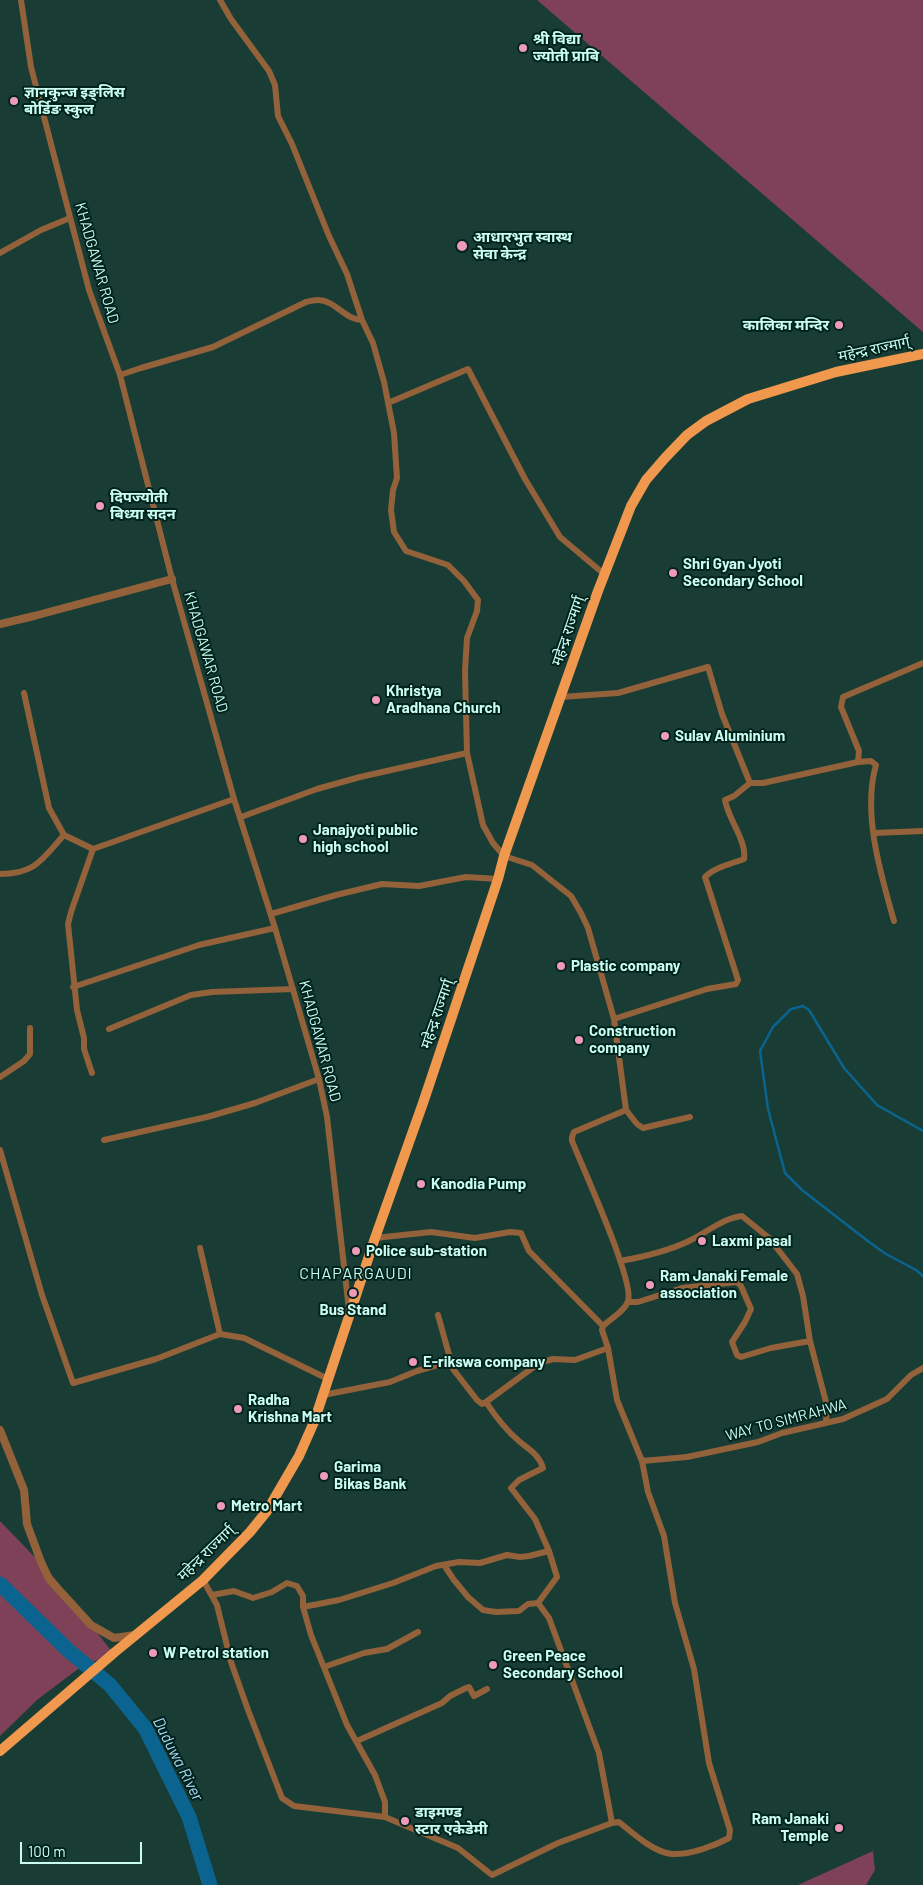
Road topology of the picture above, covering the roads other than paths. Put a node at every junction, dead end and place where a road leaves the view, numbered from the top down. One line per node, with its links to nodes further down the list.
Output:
1 (21, 0): 3 (street, KHADGAWAR ROAD)
2 (220, 0): 5 (street)
3 (70, 218): 4 (street); 7 (street, KHADGAWAR ROAD)
4 (0, 253)
5 (362, 320): 7 (street); 8 (street)
6 (923, 354): 9 (highway, महेन्द्र राज्मार्ग्)
7 (120, 375): 10 (street, KHADGAWAR ROAD)
8 (388, 403): 9 (street); 15 (street)
9 (604, 574): 14 (highway, महेन्द्र राज्मार्ग्)
10 (172, 579): 11 (street); 18 (street, KHADGAWAR ROAD)
11 (0, 624)
12 (923, 663): 16 (street)
13 (24, 693): 22 (street)
14 (561, 698): 17 (street); 24 (highway, महेन्द्र राज्मार्ग्)
15 (467, 753): 19 (street); 24 (street)
16 (858, 762): 17 (street); 21 (street)
17 (750, 783): 32 (street)
18 (234, 799): 19 (street, KHADGAWAR ROAD); 23 (street)
19 (241, 817): 27 (street, KHADGAWAR ROAD)
20 (923, 831): 21 (street)
21 (874, 833): 28 (street)
22 (64, 835): 23 (street); 25 (street)
23 (93, 849): 30 (street)
24 (504, 856): 26 (highway, महेन्द्र राज्मार्ग्); 32 (street)
25 (0, 874)
26 (498, 879): 27 (street); 42 (highway, महेन्द्र राज्मार्ग्)
27 (271, 914): 29 (street, KHADGAWAR ROAD)
28 (894, 921)
29 (276, 928): 30 (street); 31 (street, KHADGAWAR ROAD)
30 (73, 987): 35 (street)
31 (293, 989): 34 (street); 37 (street, KHADGAWAR ROAD)
32 (614, 1019): 38 (street)
33 (30, 1028): 36 (street)
34 (109, 1029)
35 (92, 1073)
36 (0, 1077)
37 (319, 1079): 40 (street); 46 (street, KHADGAWAR ROAD)
38 (626, 1110): 39 (street); 44 (street)
39 (690, 1117)
40 (104, 1140)
41 (0, 1150): 49 (street)
42 (375, 1238): 46 (highway, महेन्द्र राज्मार्ग्); 48 (street)
43 (200, 1248): 49 (street)
44 (620, 1262): 45 (street); 50 (street)
45 (628, 1302): 48 (street); 50 (street)
46 (350, 1314): 54 (highway, महेन्द्र राज्मार्ग्)
47 (438, 1316): 52 (street)
48 (603, 1326): 51 (street)
49 (220, 1334): 54 (street)
50 (810, 1341): 57 (street)
51 (608, 1348): 56 (street); 59 (street)
52 (451, 1362): 55 (street); 56 (street)
53 (920, 1370): 57 (street, WAY TO SIMRAHWA)
54 (328, 1379): 55 (highway, महेन्द्र राज्मार्ग्)
55 (323, 1395): 62 (highway, महेन्द्र राज्मार्ग्)
56 (486, 1402): 60 (street)
57 (826, 1422): 59 (street, WAY TO SIMRAHWA)
58 (0, 1430): 67 (street)
59 (642, 1461): 73 (street)
60 (549, 1551): 61 (street); 64 (street)
61 (444, 1566): 64 (street); 65 (street)
62 (203, 1580): 63 (street); 67 (highway, महेन्द्र राज्मार्ग्)
63 (212, 1595): 65 (street); 72 (street)
64 (538, 1603): 73 (street)
65 (303, 1607): 68 (street)
66 (418, 1632): 68 (street)
67 (136, 1635): 71 (highway, महेन्द्र राज्मार्ग्)
68 (324, 1667): 70 (street)
69 (486, 1689): 70 (street)
70 (357, 1741): 72 (street)
71 (0, 1751)
72 (385, 1817): 73 (street)
73 (612, 1823)

